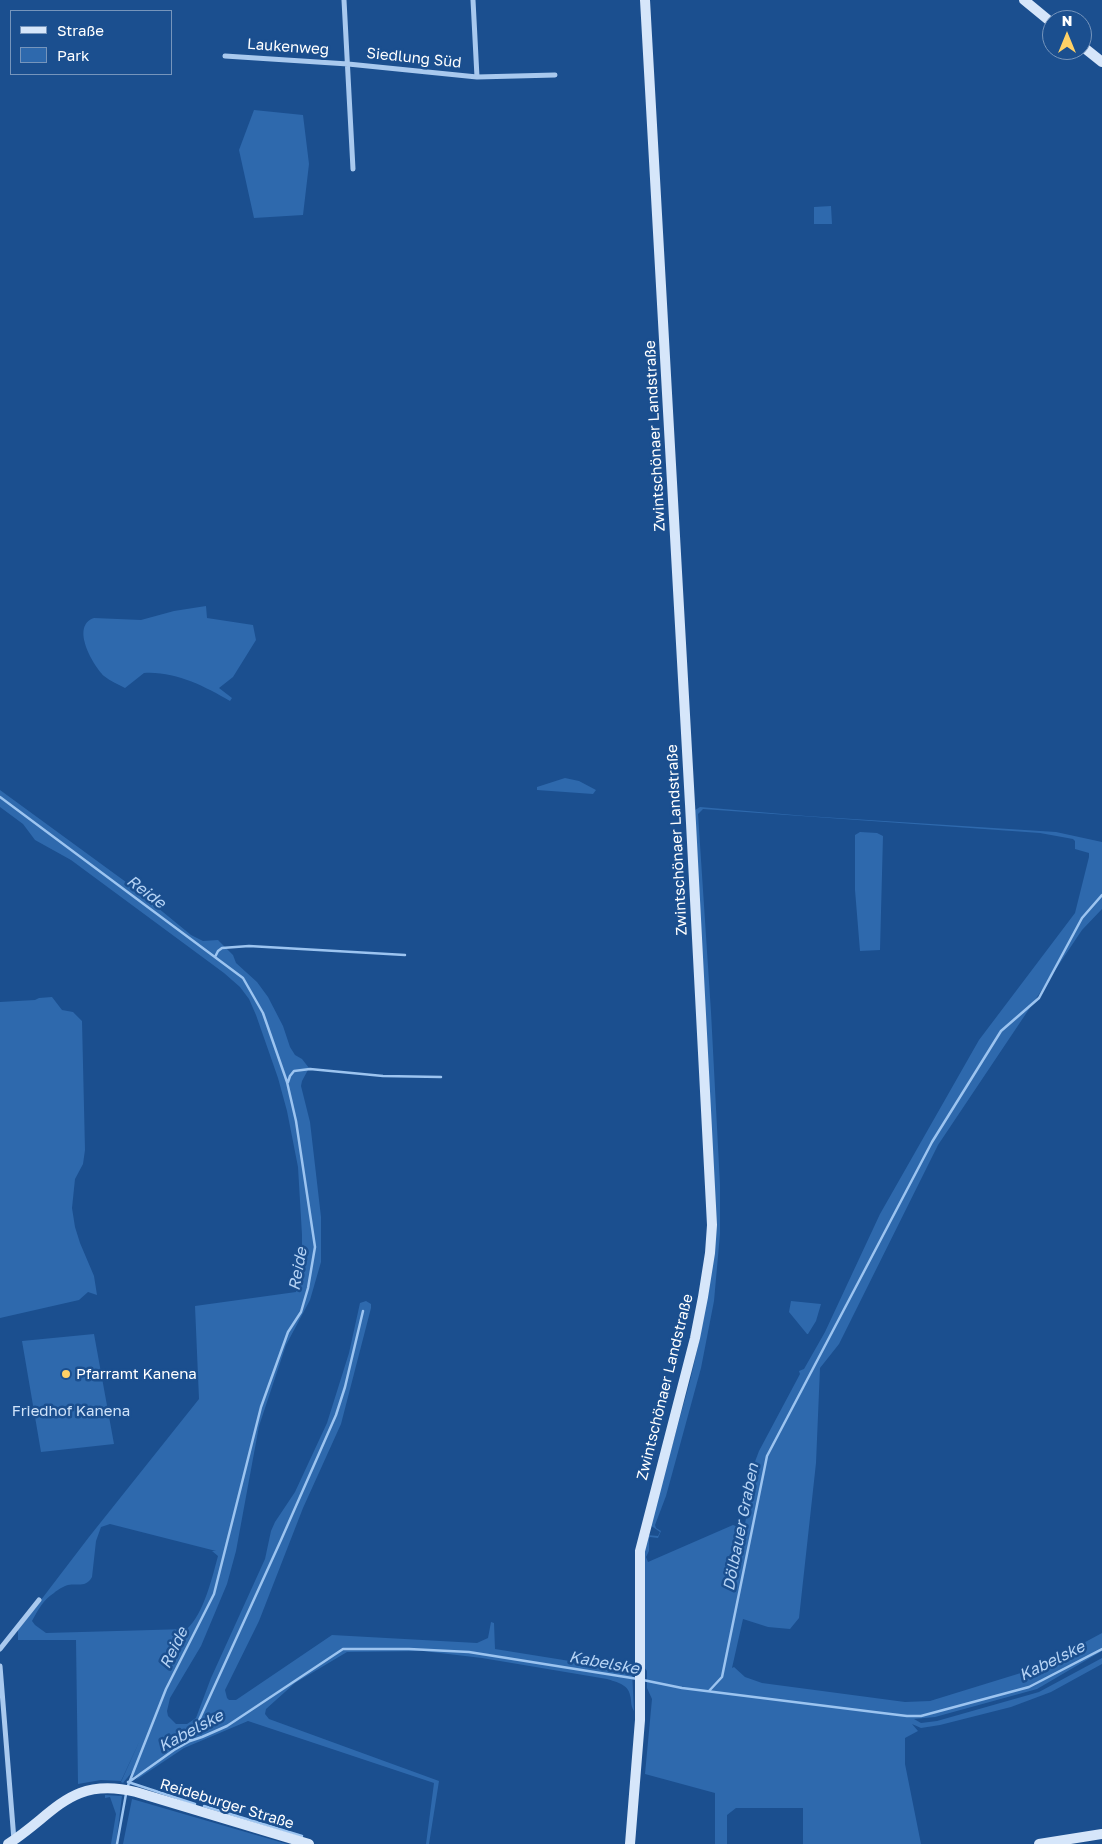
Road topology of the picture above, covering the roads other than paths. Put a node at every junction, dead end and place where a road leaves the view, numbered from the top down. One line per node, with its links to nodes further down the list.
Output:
1 (344, 0): 9 (street)
2 (473, 0): 11 (street, Siedlung Süd)
3 (645, 0): 19 (main road, Zwintschönaer Landstraße)
4 (1024, 0): 5 (main road)
5 (1042, 15)
6 (1092, 54): 8 (main road)
7 (225, 56): 9 (street, Laukenweg)
8 (1102, 62)
9 (348, 64): 11 (street, Siedlung Süd); 12 (street)
10 (555, 75): 11 (street, Siedlung Süd)
11 (477, 78)
12 (352, 169)
13 (39, 1600): 14 (street)
14 (0, 1649)
15 (0, 1666): 17 (street)
16 (1102, 1834): 20 (main road)
17 (11, 1842): 18 (main road, Reideburger Straße)
18 (309, 1844)
19 (630, 1844)
20 (1039, 1844)

